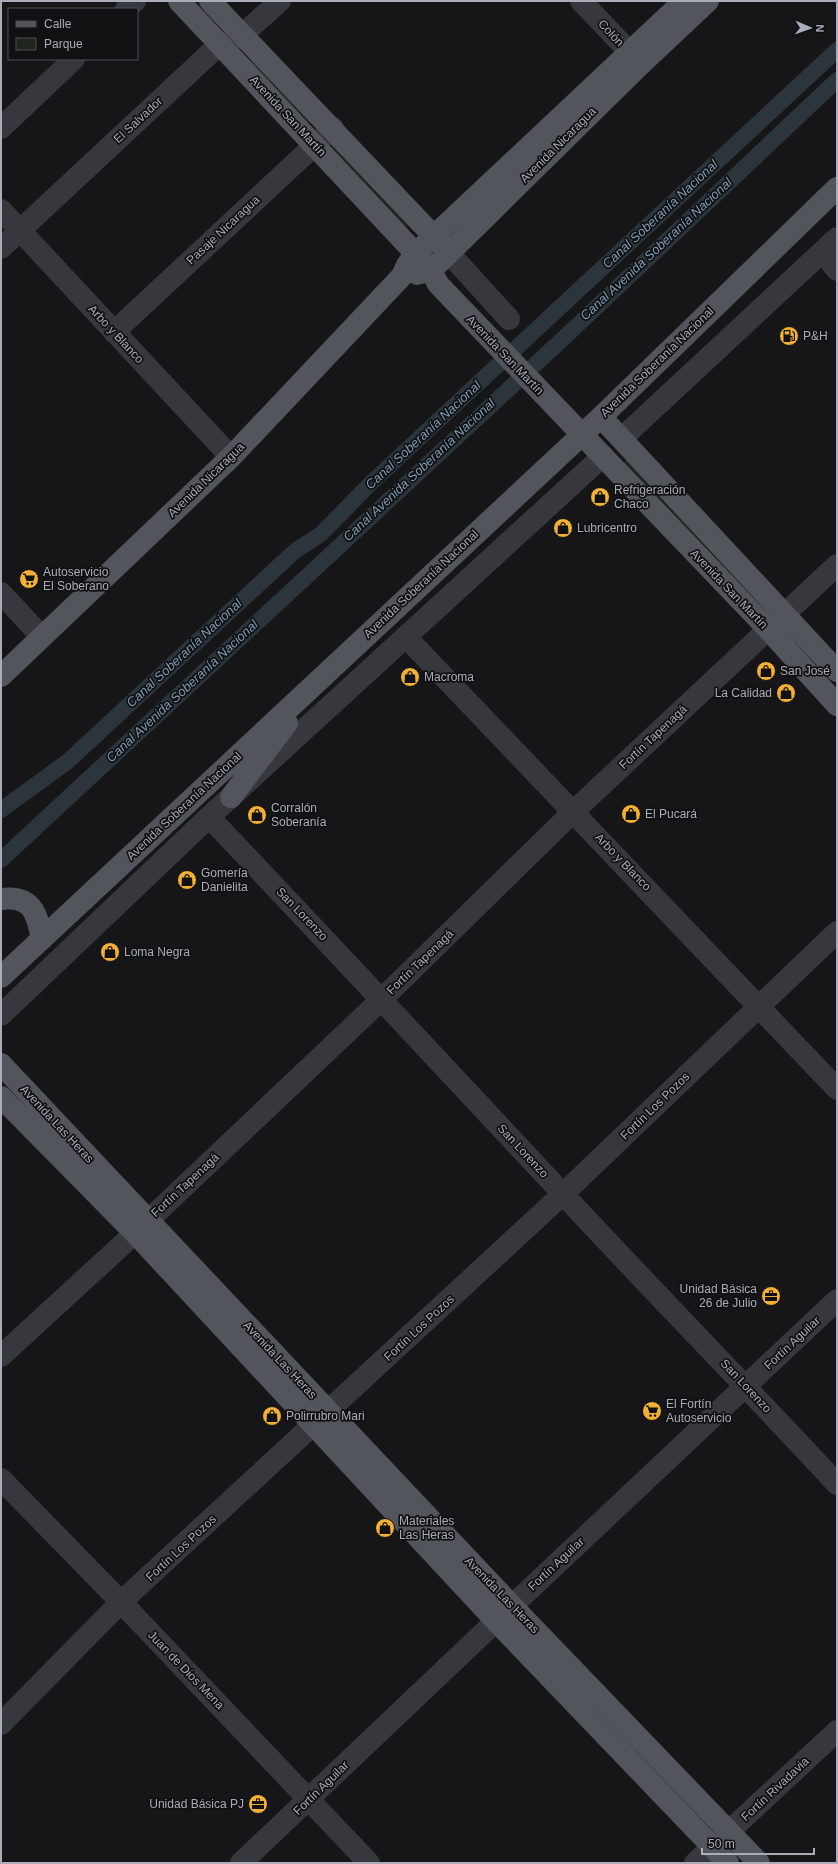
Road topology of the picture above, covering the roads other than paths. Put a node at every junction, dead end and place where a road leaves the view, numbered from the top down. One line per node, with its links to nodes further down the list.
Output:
1 (135, 1): 8 (street)
2 (179, 1): 10 (main road, Avenida San Martín)
3 (210, 1): 9 (main road, Avenida San Martín)
4 (280, 1): 9 (street, El Salvador)
5 (581, 1): 11 (street, Colón)
6 (684, 1): 11 (main road, Avenida Nicaragua)
7 (708, 1): 11 (main road, Avenida Nicaragua)
8 (127, 8)
9 (241, 36): 10 (street, El Salvador); 14 (main road, Avenida San Martín)
10 (220, 44): 15 (main road, Avenida San Martín); 18 (street, El Salvador)
11 (635, 58): 19 (main road, Avenida Nicaragua); 23 (main road, Avenida Nicaragua)
12 (73, 60): 13 (street)
13 (1, 128)
14 (332, 128): 15 (street, Pasaje Nicaragua); 19 (main road, Avenida San Martín)
15 (314, 144): 22 (main road, Avenida San Martín); 28 (street, Pasaje Nicaragua)
16 (837, 188): 29 (main road, Avenida Soberanía Nacional)
17 (1, 210): 18 (street, Arbo y Blanco)
18 (20, 230): 21 (street, El Salvador); 28 (street, Arbo y Blanco)
19 (434, 236): 22 (main road, Avenida Nicaragua); 23 (main road, Avenida San Martín)
20 (829, 245): 25 (street); 31 (street)
21 (1, 248)
22 (416, 253): 24 (main road, Avenida San Martín); 26 (main road, Avenida Nicaragua)
23 (449, 253): 24 (main road, Avenida Nicaragua); 27 (street, Avenida San Martín)
24 (431, 270): 26 (main road); 30 (main road, Avenida San Martín)
25 (837, 270)
26 (402, 276): 33 (main road, Avenida Nicaragua)
27 (508, 319)
28 (114, 332): 33 (street, Arbo y Blanco)
29 (601, 417): 30 (main road, Avenida Soberanía Nacional); 31 (main road, Avenida San Martín)
30 (582, 434): 32 (main road, Avenida San Martín); 40 (main road, Avenida Soberanía Nacional)
31 (622, 438): 32 (main road); 36 (main road, Avenida San Martín)
32 (603, 456): 36 (main road, Avenida San Martín); 38 (street)
33 (232, 457): 37 (main road, Avenida Nicaragua)
34 (837, 565): 36 (street, Fortín Tapenagá)
35 (1, 593): 37 (street)
36 (776, 622): 39 (main road, Avenida San Martín); 42 (main road, Avenida San Martín); 44 (street, Fortín Tapenagá)
37 (42, 637): 41 (main road, Avenida Nicaragua)
38 (406, 637): 43 (street); 44 (street, Arbo y Blanco)
39 (837, 671)
40 (324, 675): 43 (main road); 48 (main road, Avenida Soberanía Nacional)
41 (1, 676)
42 (837, 705)
43 (231, 797): 45 (street)
44 (574, 811): 50 (street, Fortín Tapenagá); 51 (street, Arbo y Blanco)
45 (210, 817): 50 (street, San Lorenzo); 52 (street)
46 (1, 900): 48 (main road)
47 (837, 932): 51 (street, Fortín Los Pozos)
48 (42, 939): 49 (main road, Avenida Soberanía Nacional)
49 (1, 977)
50 (382, 999): 56 (street, San Lorenzo); 57 (street, Fortín Tapenagá)
51 (759, 1005): 54 (street, Arbo y Blanco); 56 (street, Fortín Los Pozos)
52 (1, 1015)
53 (1, 1064): 57 (main road, Avenida Las Heras)
54 (837, 1089)
55 (1, 1097): 57 (main road, Avenida Las Heras)
56 (563, 1194): 60 (street, San Lorenzo); 61 (street, Fortín Los Pozos)
57 (141, 1227): 59 (street, Fortín Tapenagá); 61 (main road, Avenida Las Heras)
58 (837, 1300): 60 (street, Fortín Aguilar)
59 (1, 1356)
60 (746, 1386): 63 (street, San Lorenzo); 65 (street, Fortín Aguilar)
61 (322, 1418): 64 (street, Fortín Los Pozos); 65 (main road, Avenida Las Heras); 66 (main road, Avenida Las Heras)
62 (1, 1479): 64 (street, Juan de Dios Mena)
63 (837, 1484)
64 (121, 1602): 67 (street, Fortín Los Pozos); 69 (street, Juan de Dios Mena)
65 (512, 1606): 66 (street, Fortín Aguilar); 70 (main road, Avenida Las Heras)
66 (496, 1620): 69 (street, Fortín Aguilar); 71 (main road, Avenida Las Heras)
67 (1, 1724)
68 (837, 1731): 70 (street, Fortín Rivadavia)
69 (309, 1799): 72 (street, Fortín Aguilar); 73 (street, Juan de Dios Mena)
70 (729, 1831): 71 (street, Fortín Rivadavia); 76 (main road, Avenida Las Heras)
71 (713, 1846): 74 (street, Fortín Rivadavia); 75 (main road, Avenida Las Heras)
72 (241, 1863)
73 (369, 1863)
74 (695, 1863)
75 (728, 1863)
76 (759, 1863)

